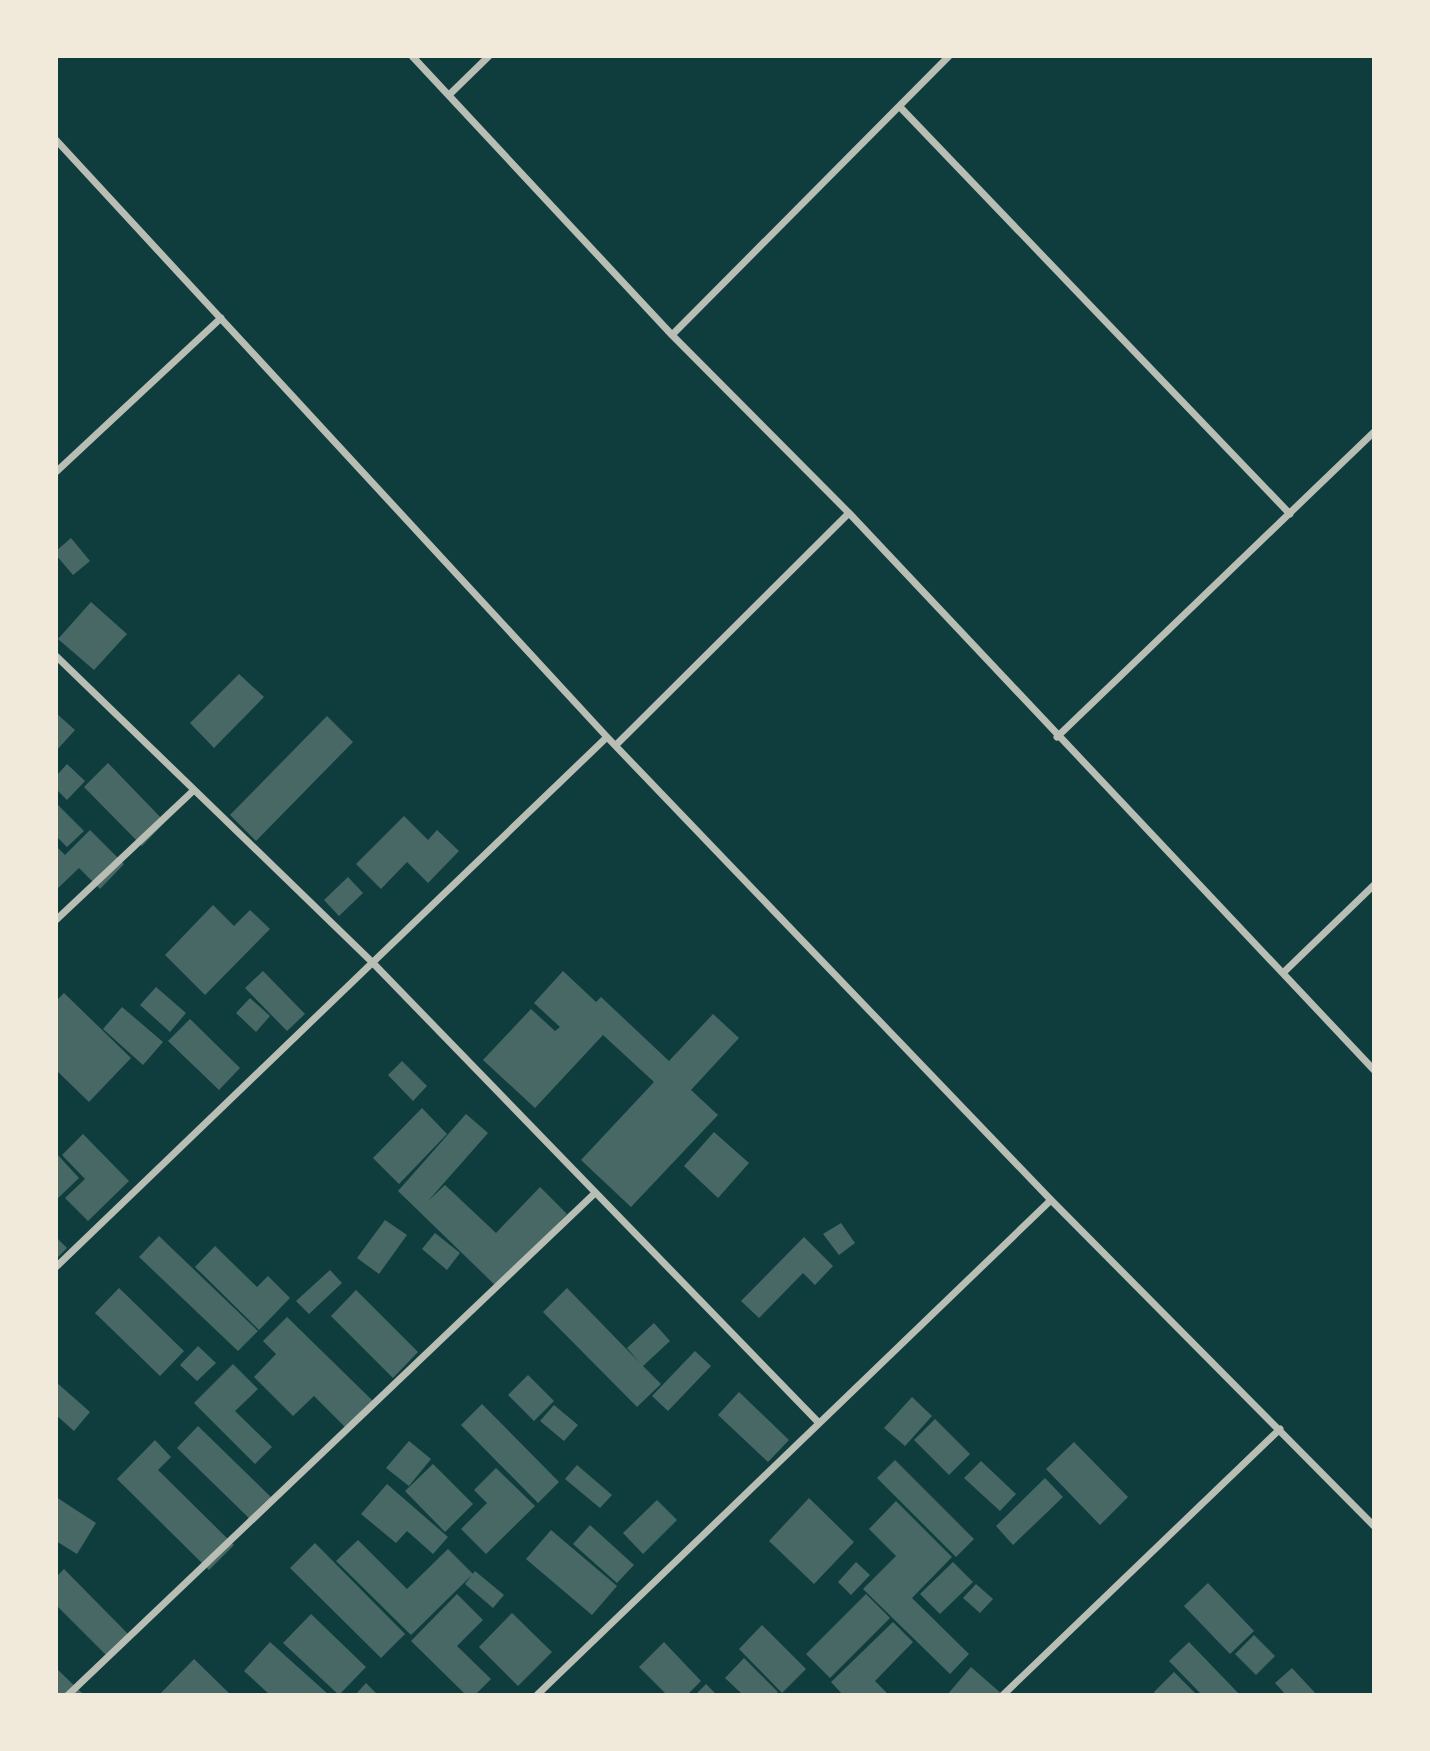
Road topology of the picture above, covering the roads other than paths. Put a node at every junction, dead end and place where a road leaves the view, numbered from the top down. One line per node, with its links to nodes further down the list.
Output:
1 (412, 56): 4 (street)
2 (489, 56): 4 (street)
3 (949, 56): 5 (street)
4 (449, 95): 8 (street)
5 (900, 107): 8 (street); 12 (street)
6 (56, 140): 7 (street)
7 (221, 318): 10 (street); 14 (street)
8 (672, 335): 11 (street)
9 (1374, 432): 12 (street)
10 (56, 472)
11 (849, 513): 15 (street); 16 (street)
12 (1290, 514): 15 (street)
13 (56, 656): 17 (street)
14 (607, 737): 16 (street); 20 (street)
15 (1057, 737): 21 (street)
16 (616, 745): 24 (street)
17 (194, 790): 19 (street); 20 (street)
18 (1374, 885): 21 (street)
19 (56, 920)
20 (372, 962): 23 (street); 25 (street)
21 (1284, 972): 22 (street)
22 (1374, 1070)
23 (595, 1192): 26 (street); 29 (street)
24 (1051, 1200): 26 (street); 27 (street)
25 (56, 1267)
26 (819, 1423): 30 (street)
27 (1280, 1429): 28 (street); 31 (street)
28 (1374, 1526)
29 (68, 1695)
30 (537, 1695)
31 (1003, 1695)

